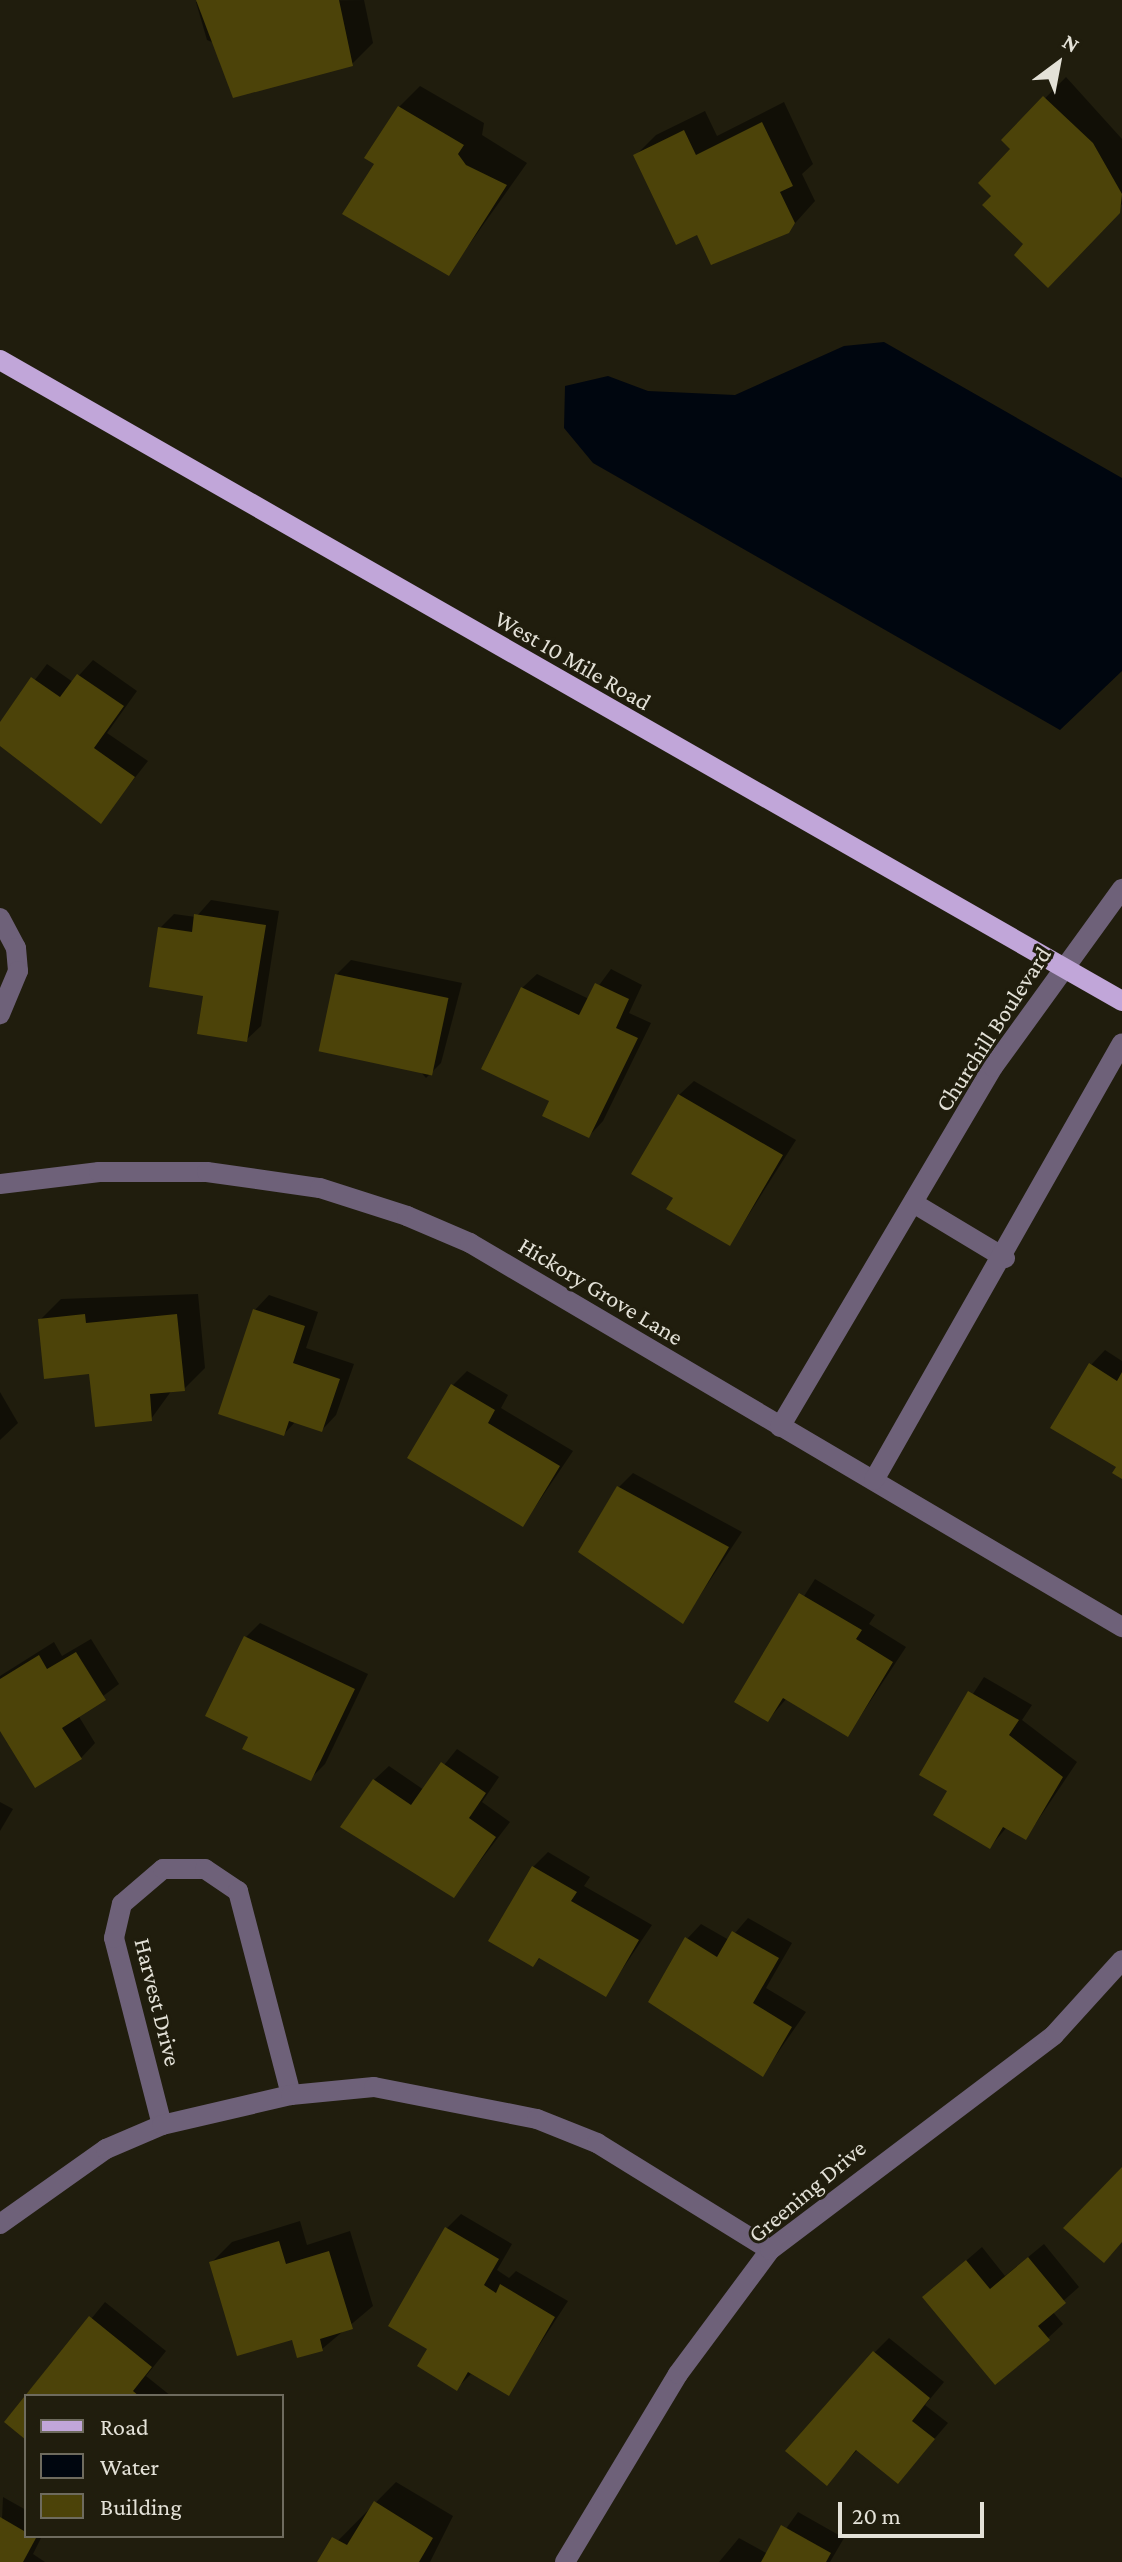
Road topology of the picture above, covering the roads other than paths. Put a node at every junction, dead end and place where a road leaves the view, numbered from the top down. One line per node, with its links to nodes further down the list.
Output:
1 (0, 360): 4 (main road, West 10 Mile Road)
2 (1122, 889): 4 (street, Churchill Boulevard)
3 (0, 918): 6 (street)
4 (1063, 968): 5 (main road, West 10 Mile Road); 9 (street, Churchill Boulevard)
5 (1122, 1001)
6 (0, 1014)
7 (1122, 1043): 10 (street)
8 (0, 1184): 11 (street, Hickory Grove Lane)
9 (915, 1204): 10 (street); 11 (street, Churchill Boulevard)
10 (1005, 1258): 12 (street)
11 (780, 1427): 12 (street, Hickory Grove Lane)
12 (874, 1480): 13 (street, Hickory Grove Lane)
13 (1122, 1627)
14 (1122, 1960): 18 (street, Greening Drive)
15 (291, 2095): 16 (street); 16 (street, Harvest Drive); 18 (street)
16 (162, 2125): 17 (street)
17 (0, 2224)
18 (770, 2250): 19 (street, Greening Drive)
19 (565, 2562)

